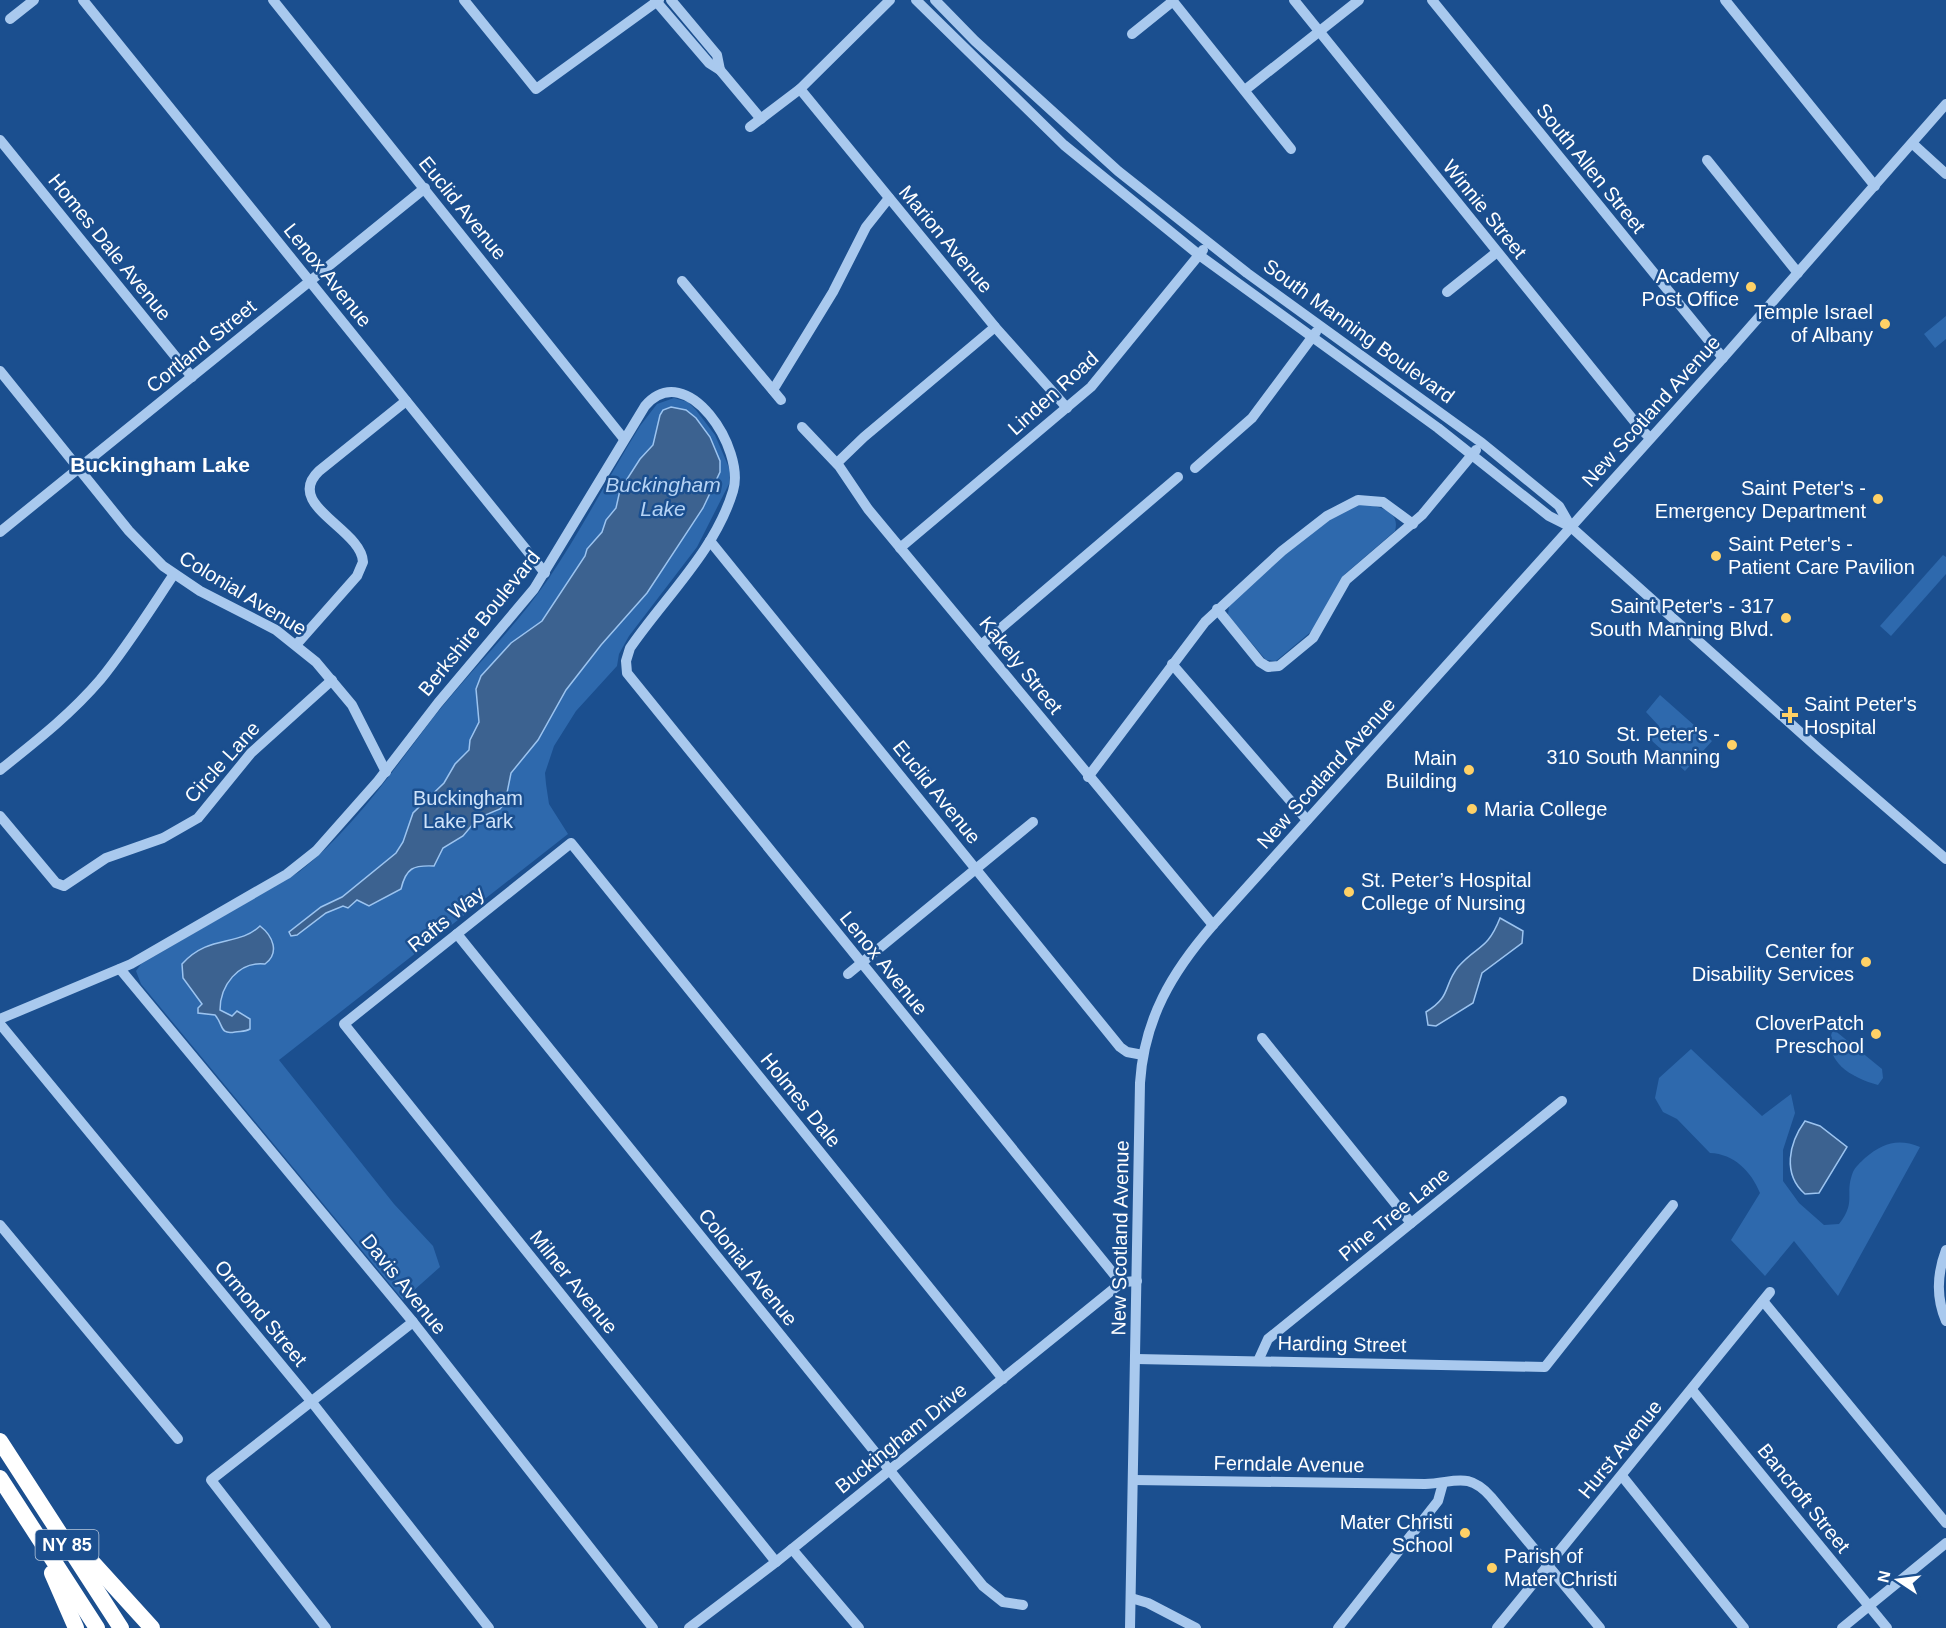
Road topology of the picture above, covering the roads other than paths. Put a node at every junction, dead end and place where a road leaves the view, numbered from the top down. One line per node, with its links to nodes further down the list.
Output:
1 (34, 0): 15 (street)
2 (83, 0): 42 (street, Lenox Avenue)
3 (273, 0): 36 (street, Euclid Avenue)
4 (464, 0): 13 (street)
5 (671, 0): 19 (street)
6 (890, 0): 21 (street)
7 (915, 0): 20 (street, South Manning Boulevard)
8 (935, 0): 18 (street, South Manning Boulevard)
9 (1294, 0): 16 (street, Winnie Street)
10 (1359, 0): 16 (street)
11 (1432, 0): 48 (street, South Allen Street)
12 (1725, 0): 35 (street)
13 (657, 1): 19 (street)
14 (1173, 1): 17 (street); 22 (street)
15 (10, 19)
16 (1319, 32): 22 (street); 39 (street, Winnie Street)
17 (1132, 34)
18 (1000, 64): 20 (street); 26 (street, South Manning Boulevard)
19 (720, 70): 24 (street)
20 (990, 75): 29 (street, South Manning Boulevard)
21 (800, 89): 24 (street); 37 (street, Marion Avenue)
22 (1245, 90): 30 (street)
23 (1946, 104): 28 (street, New Scotland Avenue)
24 (761, 119): 25 (street)
25 (750, 127)
26 (1074, 132): 29 (street); 32 (street, South Manning Boulevard)
27 (0, 140): 50 (street, Homes Dale Avenue)
28 (1913, 144): 33 (street); 35 (street, New Scotland Avenue)
29 (1064, 145): 34 (street, South Manning Boulevard)
30 (1291, 149)
31 (1707, 160): 41 (street)
32 (1118, 171): 34 (street); 38 (street, South Manning Boulevard)
33 (1946, 174)
34 (1109, 182): 40 (street, South Manning Boulevard)
35 (1875, 186): 41 (street, New Scotland Avenue)
36 (424, 188): 42 (street, Cortland Street); 57 (street, Euclid Avenue)
37 (889, 198): 46 (street, Marion Avenue); 51 (street)
38 (1208, 243): 40 (street, Linden Road); 45 (street, South Manning Boulevard)
39 (1497, 252): 44 (street); 56 (street, Winnie Street)
40 (1199, 255): 47 (street, South Manning Boulevard); 54 (street, Linden Road)
41 (1798, 273): 48 (street, New Scotland Avenue)
42 (310, 281): 50 (street, Cortland Street); 53 (street, Lenox Avenue)
43 (682, 281): 51 (street)
44 (1447, 292)
45 (1322, 324): 47 (street); 58 (street, South Manning Boulevard)
46 (995, 327): 54 (street, Marion Avenue); 60 (street)
47 (1313, 336): 59 (street, South Manning Boulevard); 61 (street)
48 (1723, 358): 56 (street, New Scotland Avenue)
49 (0, 371): 62 (street, Colonial Avenue)
50 (192, 377): 62 (street, Cortland Street)
51 (773, 390): 52 (street)
52 (781, 400)
53 (406, 401): 69 (street, Lenox Avenue); 72 (street)
54 (1067, 408): 68 (street, Linden Road)
55 (802, 427): 60 (street, Kakely Street)
56 (1650, 438): 65 (street, New Scotland Avenue)
57 (624, 439): 67 (street, Berkshire Boulevard); 69 (street, Berkshire Boulevard)
58 (1482, 443): 59 (street); 65 (street, South Manning Boulevard)
59 (1472, 454): 64 (street); 65 (street, South Manning Boulevard)
60 (837, 464): 68 (street, Kakely Street)
61 (1195, 468)
62 (80, 470): 66 (street, Cortland Street); 70 (street, Colonial Avenue)
63 (1178, 477): 73 (street)
64 (1413, 524): 71 (street); 71 (street)
65 (1571, 527): 81 (street, New Scotland Avenue); 84 (street, South Manning Boulevard)
66 (0, 532)
67 (710, 541): 74 (street, Berkshire Boulevard); 85 (street, Euclid Avenue)
68 (900, 548): 73 (street, Kakely Street)
69 (545, 573): 78 (street, Berkshire Boulevard)
70 (174, 574): 72 (street, Colonial Avenue); 77 (street)
71 (1217, 609): 75 (street)
72 (296, 645): 76 (street, Colonial Avenue)
73 (981, 645): 79 (street, Kakely Street)
74 (626, 661): 88 (street, Lenox Avenue)
75 (1172, 664): 79 (street); 81 (street)
76 (332, 680): 78 (street, Colonial Avenue); 80 (street, Circle Lane)
77 (0, 770)
78 (386, 772): 89 (street, Berkshire Boulevard)
79 (1088, 777): 86 (street, Kakely Street)
80 (0, 816)
81 (1307, 820): 86 (street, New Scotland Avenue)
82 (1032, 822): 85 (street)
83 (571, 843): 87 (street, Rafts Way); 107 (street, Holmes Dale)
84 (1946, 859)
85 (975, 869): 88 (street); 95 (street, Euclid Avenue)
86 (1213, 925): 95 (street, New Scotland Avenue)
87 (457, 934): 93 (street, Rafts Way); 113 (street, Colonial Avenue)
88 (861, 963): 90 (street); 102 (street, Lenox Avenue)
89 (120, 969): 91 (street, Berkshire Boulevard); 104 (street, Davis Avenue)
90 (848, 974)
91 (0, 1019)
92 (0, 1024): 109 (street, Ormond Street)
93 (344, 1024): 121 (street, Milner Avenue)
94 (1262, 1038): 98 (street)
95 (1143, 1055): 101 (street, New Scotland Avenue)
96 (1562, 1101): 98 (street, Pine Tree Lane)
97 (1673, 1205): 106 (street, Harding Street)
98 (1411, 1223): 106 (street, Pine Tree Lane)
99 (0, 1225): 110 (street)
100 (1946, 1250): 103 (street)
101 (1137, 1281): 102 (street); 105 (street, New Scotland Avenue)
102 (1121, 1283): 107 (street, Buckingham Drive)
103 (1946, 1321)
104 (412, 1322): 109 (street); 132 (street, Davis Avenue)
105 (1136, 1359): 106 (street, Harding Street); 115 (street, New Scotland Avenue)
106 (1258, 1361)
107 (1003, 1379): 113 (street, Buckingham Drive)
108 (1692, 1390): 114 (street, Hurst Avenue); 118 (street, Hurst Avenue); 125 (street, Bancroft Street)
109 (311, 1401): 130 (street); 131 (street, Ormond Street)
110 (178, 1439)
111 (0, 1441): 112 (highway, NY 85)
112 (13, 1461): 128 (highway, NY 85); 129 (highway)
113 (889, 1471): 120 (street, Buckingham Drive); 124 (street, Colonial Avenue)
114 (1622, 1476): 122 (street, Hurst Avenue); 140 (street)
115 (1134, 1480): 116 (street, Ferndale Avenue); 123 (street, New Scotland Avenue)
116 (1443, 1483): 122 (street, Ferndale Avenue); 137 (street)
117 (4, 1484): 126 (highway); 127 (highway, NY 85)
118 (1946, 1523)
119 (1946, 1543): 125 (street)
120 (792, 1549): 121 (street, Buckingham Drive); 134 (street)
121 (776, 1562): 133 (street, Buckingham Drive)
122 (1549, 1565): 138 (street, Hurst Avenue); 139 (street, Ferndale Avenue)
123 (1131, 1598): 135 (street, New Scotland Avenue); 136 (street)
124 (1023, 1605)
125 (1869, 1606): 141 (street); 142 (street, Bancroft Street)
126 (76, 1628)
127 (97, 1628)
128 (122, 1628)
129 (152, 1628)
130 (326, 1628)
131 (489, 1628)
132 (653, 1628)
133 (689, 1628)
134 (859, 1628)
135 (1130, 1628)
136 (1196, 1628)
137 (1338, 1628)
138 (1497, 1628)
139 (1600, 1628)
140 (1744, 1628)
141 (1842, 1628)
142 (1887, 1628)

